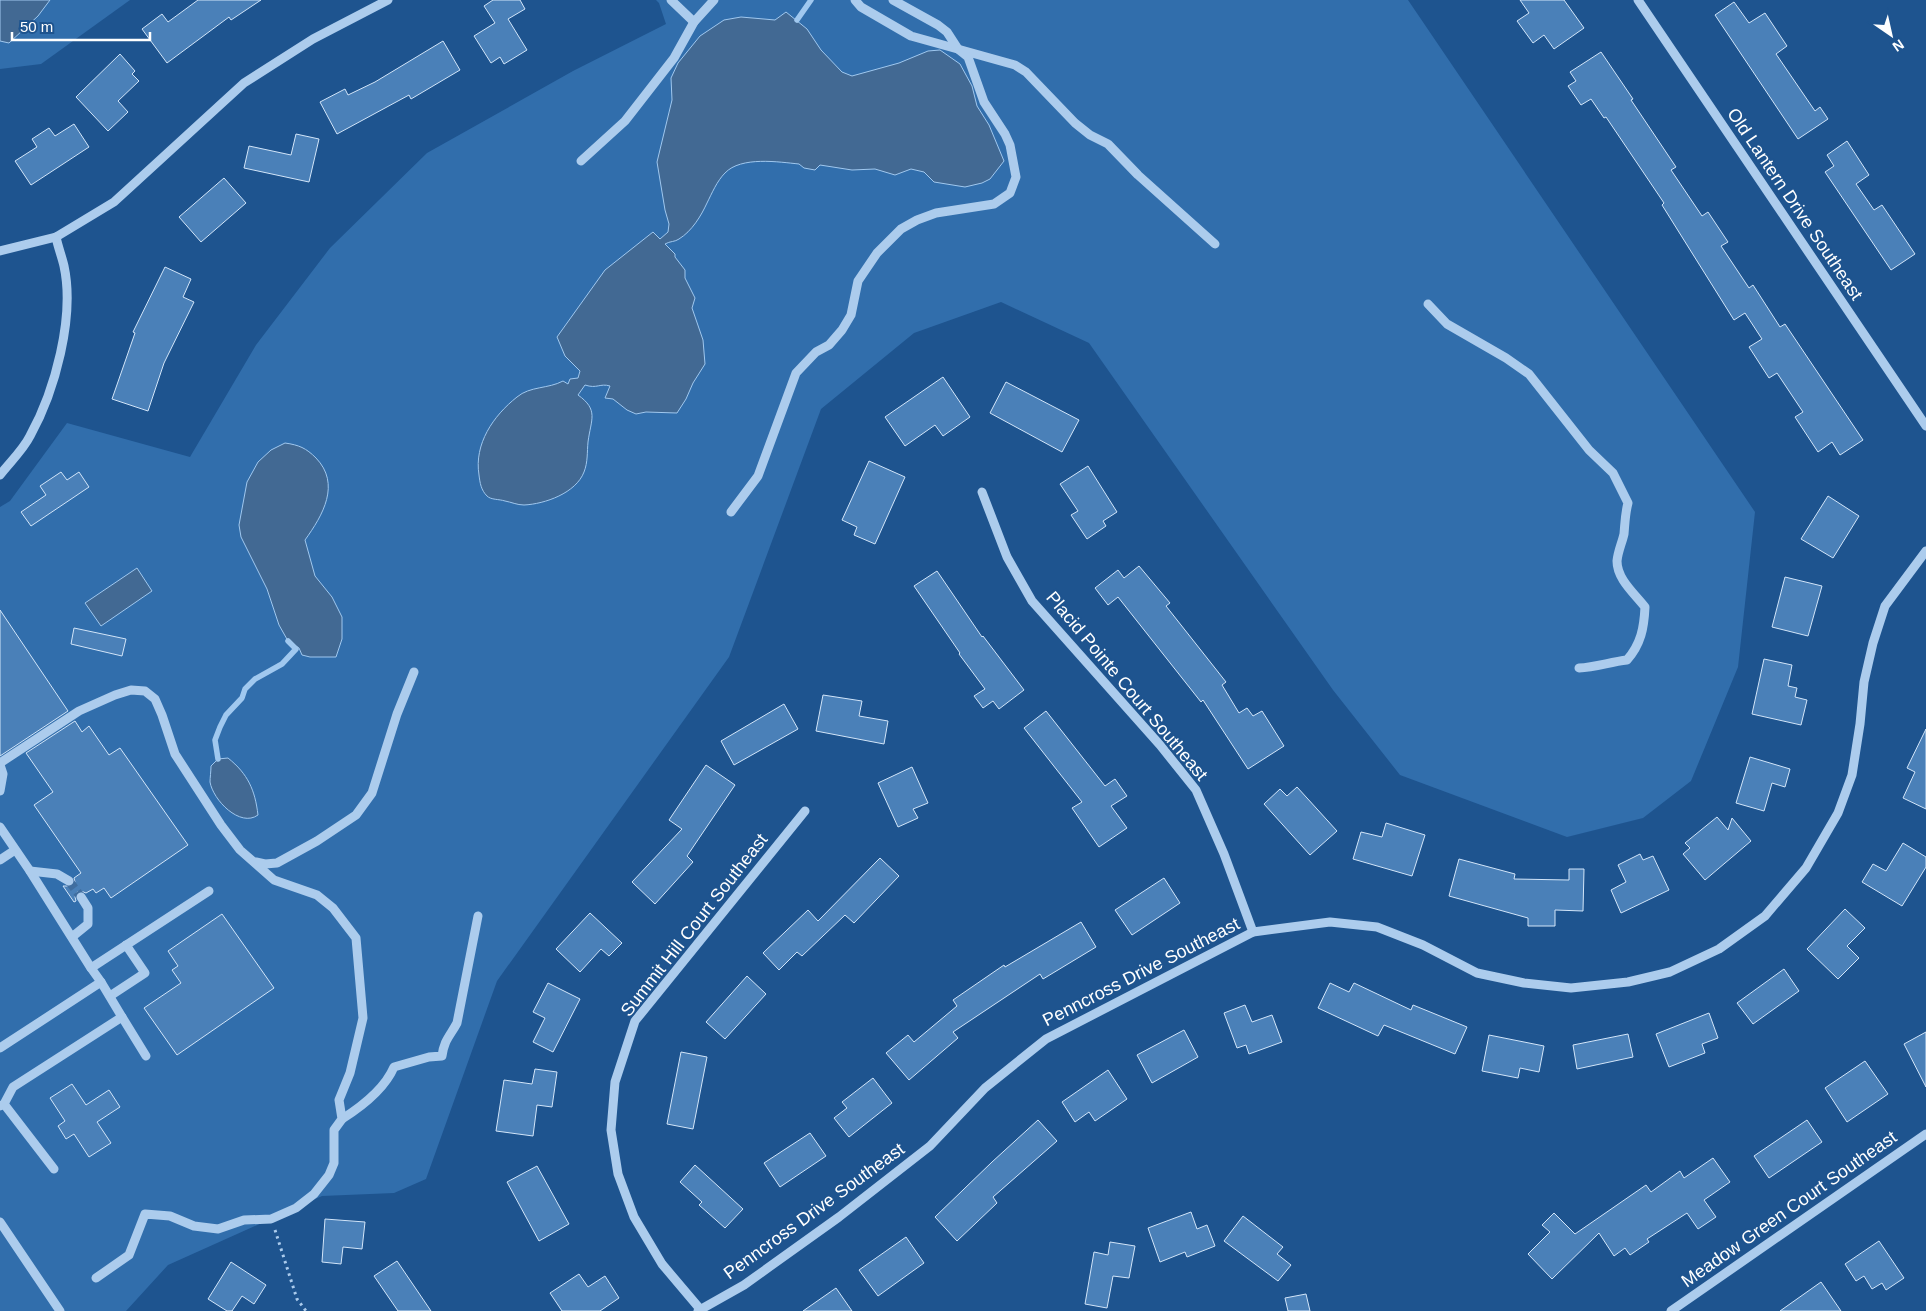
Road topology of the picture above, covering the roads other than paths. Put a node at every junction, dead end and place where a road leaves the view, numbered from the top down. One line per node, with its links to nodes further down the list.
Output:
1 (388, 0): 10 (street)
2 (671, 0): 7 (street)
3 (714, 0): 7 (street)
4 (855, 0): 8 (street)
5 (893, 0): 8 (street)
6 (1638, 0): 14 (street, Old Lantern Drive Southeast)
7 (694, 22): 9 (street)
8 (958, 49): 11 (street); 17 (street)
9 (581, 161)
10 (56, 237): 12 (street); 15 (street)
11 (1215, 244)
12 (0, 251)
13 (1428, 304): 19 (street)
14 (1926, 426)
15 (0, 475)
16 (982, 492): 33 (street, Placid Pointe Court Southeast)
17 (731, 512)
18 (1926, 550): 33 (street, Penncross Drive Southeast)
19 (1579, 668)
20 (414, 672): 27 (street)
21 (0, 764): 22 (street); 27 (street)
22 (0, 792)
23 (805, 811): 48 (street, Summit Hill Court Southeast)
24 (0, 827): 25 (street)
25 (15, 850): 26 (street); 28 (street)
26 (0, 860)
27 (253, 861): 43 (street)
28 (30, 871): 29 (street); 34 (street)
29 (69, 881)
30 (209, 891): 35 (street)
31 (81, 897): 34 (street)
32 (478, 916): 43 (street)
33 (1253, 932): 48 (street, Penncross Drive Southeast)
34 (72, 938): 36 (street)
35 (126, 945): 36 (street); 38 (street)
36 (92, 968): 37 (street)
37 (101, 982): 38 (street); 40 (street)
38 (110, 996): 39 (street)
39 (122, 1017): 41 (street); 42 (street)
40 (0, 1048)
41 (146, 1056)
42 (2, 1105): 45 (street)
43 (342, 1119): 47 (street)
44 (1926, 1134): 50 (street, Meadow Green Court Southeast)
45 (54, 1169)
46 (0, 1222): 49 (street)
47 (96, 1278)
48 (699, 1310)
49 (60, 1311)
50 (1672, 1311)

